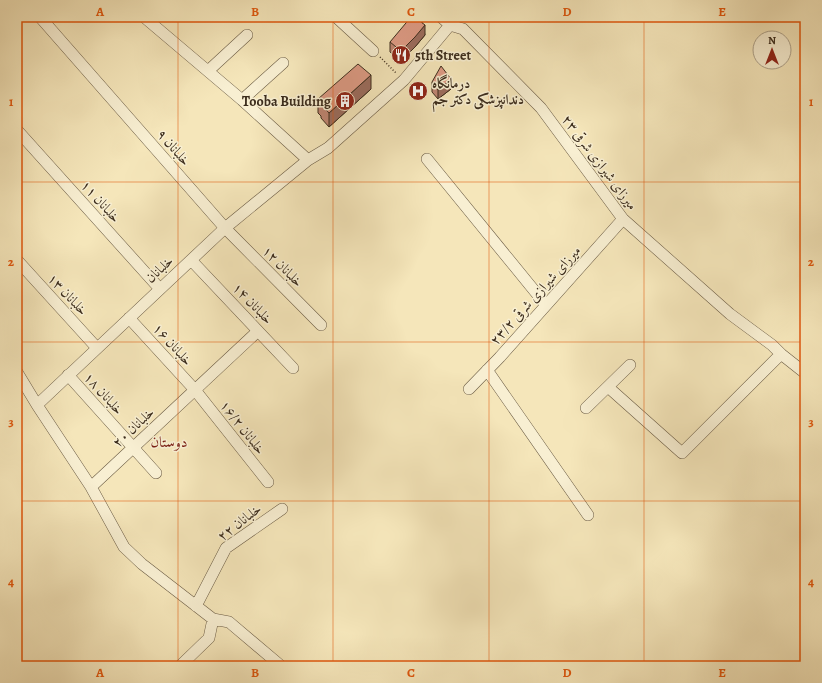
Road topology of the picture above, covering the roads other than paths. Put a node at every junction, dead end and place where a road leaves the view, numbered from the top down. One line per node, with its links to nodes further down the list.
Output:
1 (40, 17): 15 (street, ۹ خلبانان)
2 (144, 17): 9 (street)
3 (336, 17): 7 (street)
4 (441, 17): 5 (street, ۲۳ میرزای شیرازی شرقی)
5 (452, 21): 13 (street, خلبانان); 14 (street, ۲۳ میرزای شیرازی شرقی)
6 (247, 35): 9 (street)
7 (373, 51)
8 (282, 63): 10 (street)
9 (208, 71): 10 (street)
10 (242, 100): 13 (street)
11 (18, 132): 18 (street, ۱۱ خلبانان)
12 (427, 159): 19 (street)
13 (308, 160): 15 (street, خلبانان)
14 (623, 219): 19 (street, ۲۳/۲ میرزای شیرازی شرقی); 24 (street, ۲۳ میرزای شیرازی شرقی)
15 (225, 228): 17 (street, خلبانان); 21 (street, ۱۲ خلبانان)
16 (17, 260): 23 (street, ۱۳ خلبانان)
17 (191, 260): 18 (street, خلبانان); 22 (street, ۱۴ خلبانان)
18 (160, 289): 20 (street, خلبانان)
19 (546, 305): 27 (street, ۲۳/۲ میرزای شیرازی شرقی)
20 (129, 318): 23 (street, خلبانان); 32 (street, ۱۶ خلبانان)
21 (321, 325)
22 (258, 331): 26 (street, ۱۴ خلبانان); 32 (street, ۲۰ خلبانان)
23 (97, 348): 30 (street, خلبانان)
24 (781, 354): 29 (street, ۲۳ میرزای شیرازی شرقی); 31 (street)
25 (630, 365): 31 (street)
26 (293, 368)
27 (487, 370): 33 (street, ۲۳/۲ میرزای شیرازی شرقی); 41 (street)
28 (17, 372): 34 (street)
29 (805, 373)
30 (68, 375): 34 (street, خلبانان); 36 (street, ۱۸ خلبانان)
31 (608, 387): 35 (street)
32 (195, 390): 36 (street, ۲۰ خلبانان); 38 (street, ۱۶/۲ خلبانان)
33 (469, 390)
34 (37, 405): 39 (street)
35 (586, 408)
36 (133, 448): 37 (street, ۱۸ خلبانان); 39 (street, ۲۰ خلبانان)
37 (156, 473)
38 (268, 482)
39 (91, 487): 42 (street)
40 (282, 508): 42 (street, ۲۲ خلبانان)
41 (588, 515)
42 (196, 606): 43 (street)
43 (213, 619): 44 (street); 45 (street)
44 (180, 666)
45 (281, 666)

